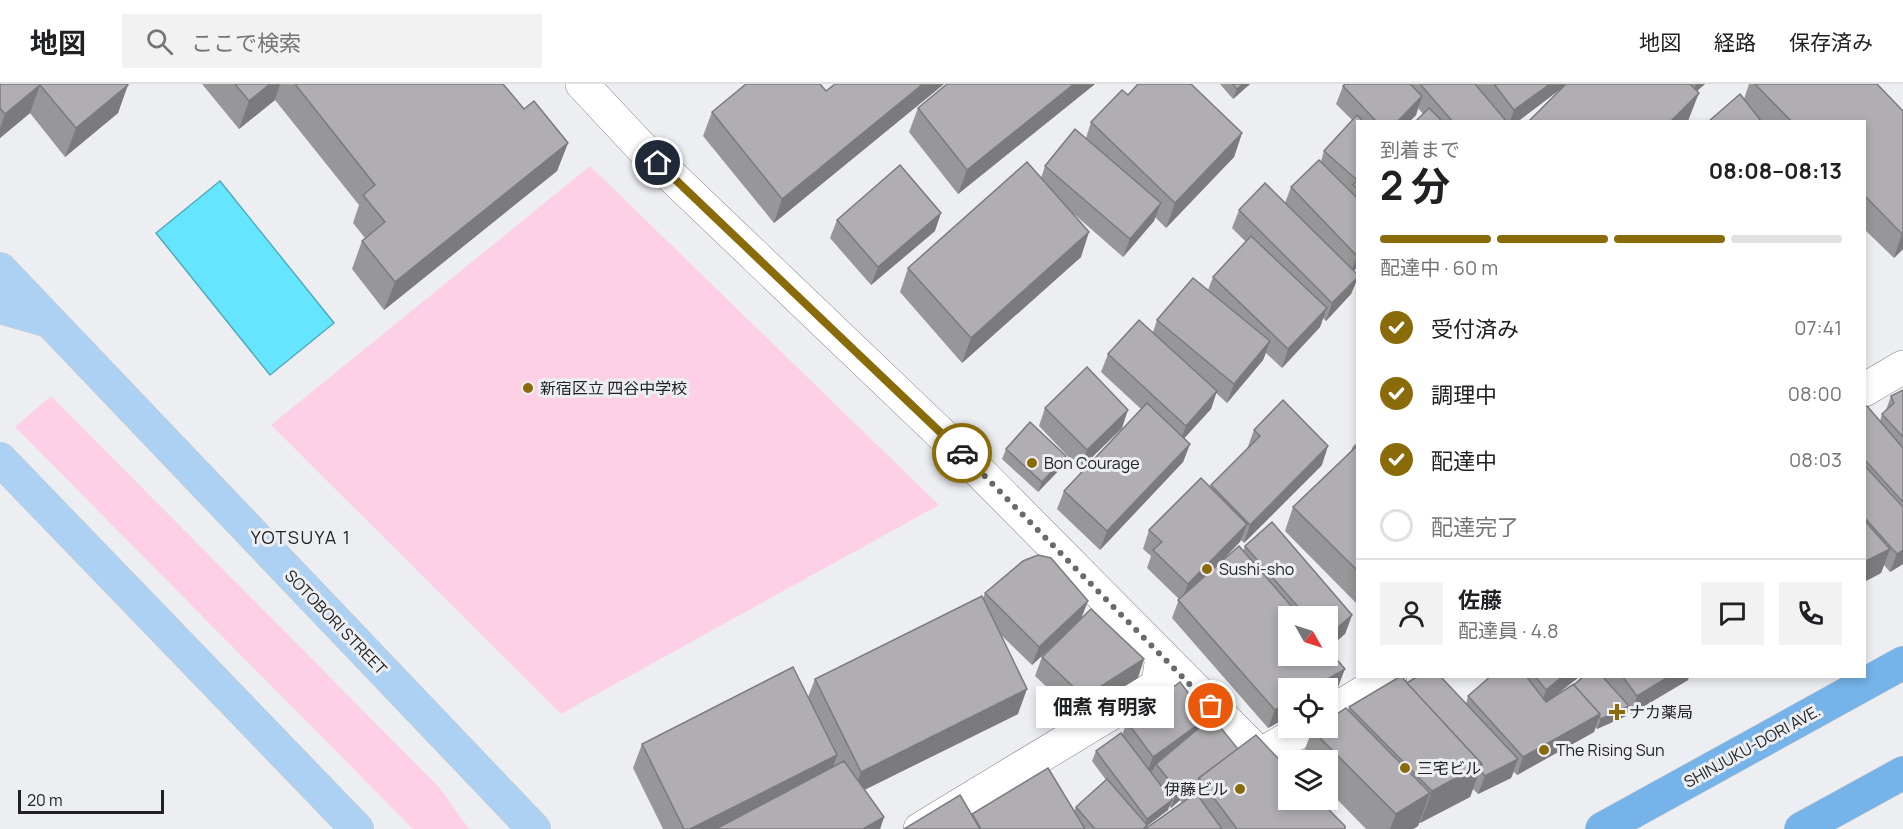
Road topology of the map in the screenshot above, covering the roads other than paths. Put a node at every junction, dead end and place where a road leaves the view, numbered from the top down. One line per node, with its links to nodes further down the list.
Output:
1 (582, 84): 8 (street)
2 (0, 269): 4 (main road, SOTOBORI STREET)
3 (0, 307): 4 (main road)
4 (49, 321): 17 (main road, SOTOBORI STREET)
5 (1903, 367): 6 (street)
6 (1866, 389)
7 (0, 459): 16 (main road)
8 (1162, 656): 13 (street); 18 (street)
9 (1903, 663): 19 (highway, SHINJUKU-DORI AVE.)
10 (1387, 678): 11 (street)
11 (1338, 708)
12 (1289, 738): 13 (street)
13 (1260, 755): 14 (street)
14 (1278, 773)
15 (1903, 773): 20 (highway)
16 (357, 829)
17 (534, 829)
18 (920, 829)
19 (1602, 829)
20 (1801, 829)

